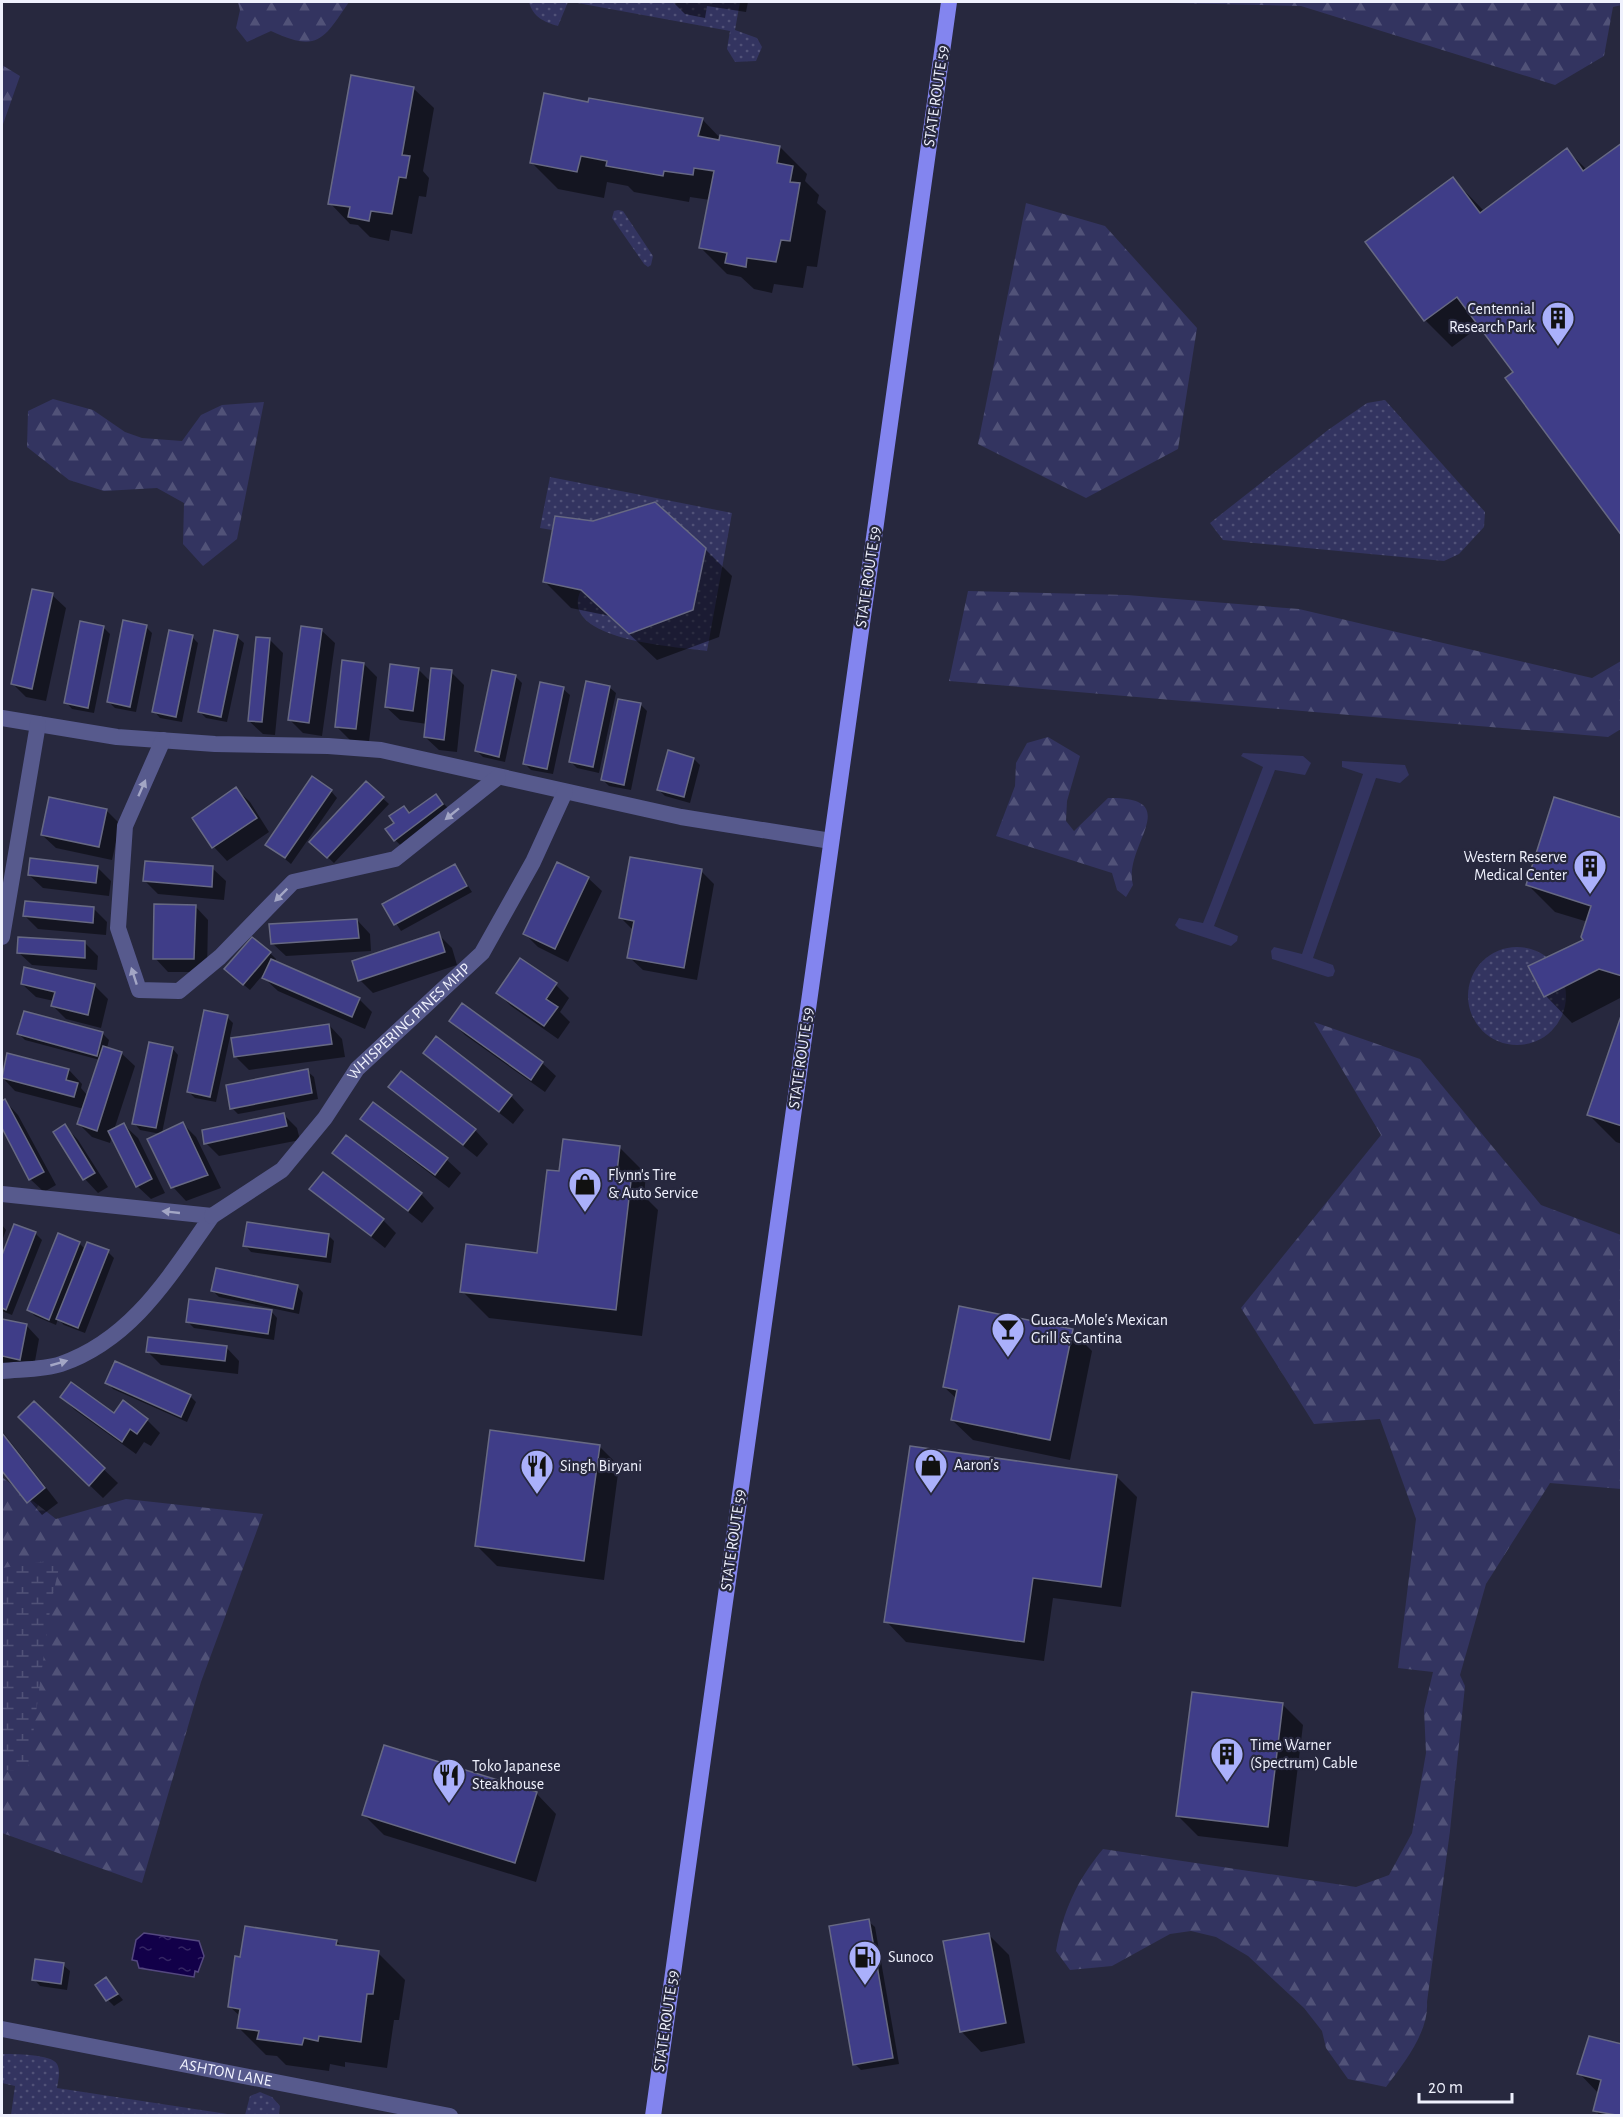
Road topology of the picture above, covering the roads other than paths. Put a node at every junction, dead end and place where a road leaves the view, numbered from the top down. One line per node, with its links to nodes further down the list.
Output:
1 (949, 2): 7 (main road, STATE ROUTE 59)
2 (2, 718): 3 (street)
3 (38, 724): 4 (street); 8 (street)
4 (163, 740): 5 (street); 5 (street, one-way to 4)
5 (498, 777): 6 (street)
6 (565, 792): 7 (street); 10 (street, WHISPERING PINES MHP)
7 (831, 841): 14 (main road, STATE ROUTE 59)
8 (2, 936)
9 (2, 1194): 10 (street, one-way to 9)
10 (212, 1216): 11 (street, WHISPERING PINES MHP, one-way to 10)
11 (2, 1371)
12 (2, 2030): 13 (street, ASHTON LANE)
13 (450, 2115)
14 (653, 2115)

